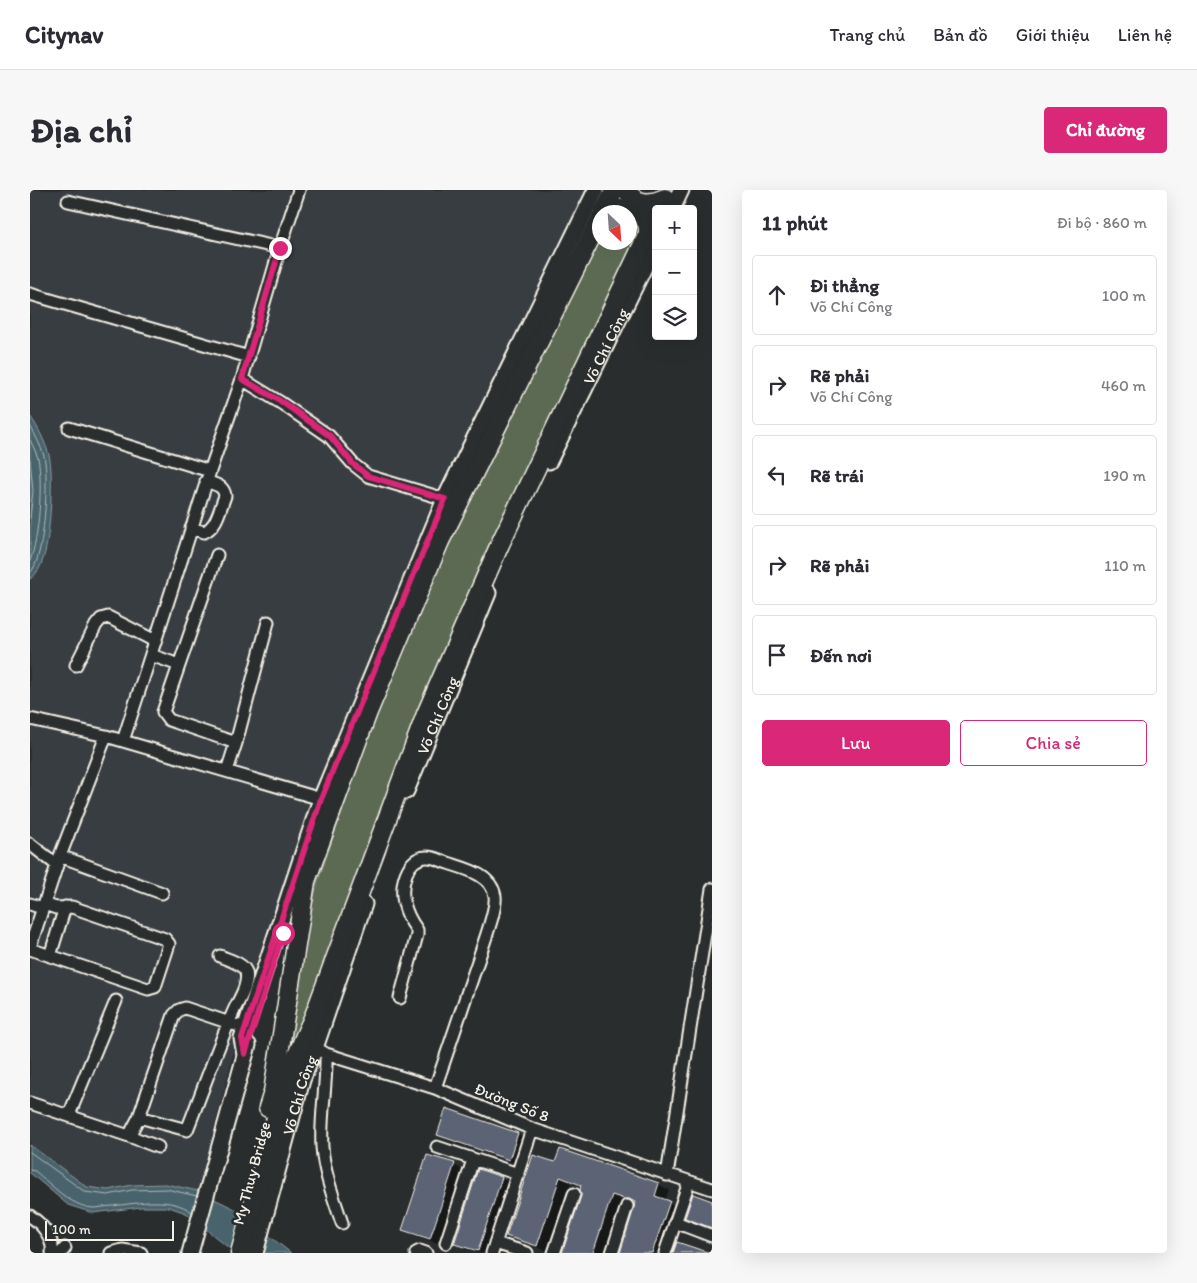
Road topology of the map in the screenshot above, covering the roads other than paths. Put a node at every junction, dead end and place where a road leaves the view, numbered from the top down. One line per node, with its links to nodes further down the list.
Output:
1 (596, 190): 17 (main road, Võ Chí Công)
2 (615, 190): 7 (highway)
3 (626, 190): 5 (highway)
4 (296, 191): 11 (street)
5 (669, 199)
6 (68, 200): 11 (street)
7 (608, 205)
8 (637, 214): 10 (highway)
9 (592, 235): 30 (highway, Võ Chí Công)
10 (652, 239): 46 (highway, Võ Chí Công)
11 (280, 248): 13 (street)
12 (30, 294): 13 (street)
13 (248, 356): 14 (street)
14 (242, 379): 16 (street); 17 (street)
15 (69, 428): 16 (street)
16 (208, 476): 18 (street); 18 (street)
17 (445, 499): 30 (main road, Võ Chí Công)
18 (191, 528): 21 (street)
19 (217, 555): 24 (street)
20 (268, 622): 28 (street)
21 (155, 641): 22 (street); 23 (street)
22 (151, 655): 24 (street); 27 (street)
23 (76, 665)
24 (179, 665): 28 (street)
25 (31, 723): 26 (street)
26 (106, 736): 27 (street); 32 (street)
27 (124, 741): 29 (street)
28 (236, 743): 29 (street)
29 (227, 771): 30 (street)
30 (328, 801): 33 (highway, Võ Chí Công); 45 (main road, Võ Chí Công)
31 (30, 844): 32 (street)
32 (59, 861): 35 (street); 37 (street)
33 (306, 881): 47 (main road, Võ Chí Công); 49 (highway, Võ Chí Công)
34 (712, 889): 59 (street)
35 (162, 893)
36 (30, 904): 37 (street)
37 (43, 906): 38 (street); 39 (street)
38 (65, 907): 40 (street); 40 (street)
39 (30, 948): 40 (street)
40 (50, 956)
41 (220, 956): 44 (street)
42 (400, 998): 48 (street)
43 (116, 1001): 51 (street)
44 (228, 1022): 45 (street); 52 (street); 52 (street)
45 (245, 1028): 47 (main road, Võ Chí Công)
46 (314, 1047): 48 (street, Đường Số 8); 49 (highway, Võ Chí Công); 66 (street); 76 (main road, Võ Chí Công)
47 (245, 1054): 70 (main road, Võ Chí Công)
48 (435, 1088): 53 (street, Đường Số 8)
49 (277, 1095): 74 (highway, My Thuy Bridge); 75 (highway, My Thuy Bridge)
50 (30, 1103): 51 (street)
51 (69, 1115): 54 (street)
52 (139, 1117): 54 (street)
53 (532, 1129): 58 (street); 59 (street, Đường Số 8)
54 (129, 1136): 55 (street)
55 (158, 1147)
56 (437, 1147): 57 (street)
57 (473, 1160): 58 (street); 68 (street)
58 (518, 1174): 69 (street)
59 (667, 1175): 60 (street, Đường Số 8)
60 (689, 1182): 61 (street, Đường Số 8); 65 (street)
61 (712, 1189)
62 (574, 1194): 80 (street)
63 (627, 1206): 81 (street)
64 (30, 1216): 71 (street)
65 (675, 1222): 67 (street); 82 (street)
66 (342, 1223)
67 (712, 1236)
68 (446, 1243)
69 (494, 1248): 79 (street)
70 (191, 1250)
71 (52, 1253)
72 (111, 1253): 73 (street)
73 (141, 1253)
74 (229, 1253)
75 (240, 1253)
76 (254, 1253)
77 (416, 1253): 78 (street)
78 (426, 1253)
79 (527, 1253)
80 (554, 1253)
81 (612, 1253)
82 (665, 1253)

